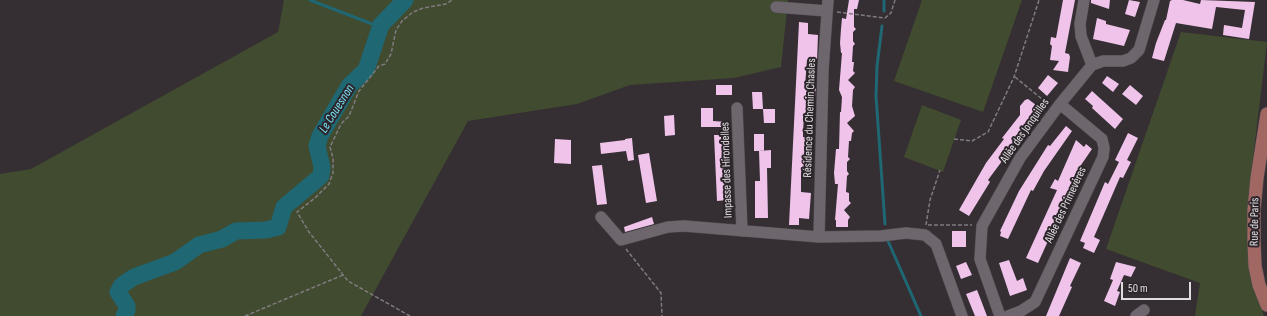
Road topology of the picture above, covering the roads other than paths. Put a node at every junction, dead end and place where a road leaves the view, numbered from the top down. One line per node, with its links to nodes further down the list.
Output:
1 (1084, 0): 5 (street)
2 (1154, 0): 5 (street)
3 (828, 6): 4 (street); 11 (street, Résidence du Chemin Chasles)
4 (776, 7)
5 (1092, 65): 6 (street, Allée des Jonquilles)
6 (1057, 107): 14 (street, Allée des Jonquilles); 15 (street, Allée des Primevères)
7 (737, 108): 10 (street, Impasse des Hirondelles)
8 (1267, 114): 12 (main road, Rue de Paris)
9 (601, 216): 10 (street)
10 (742, 232): 11 (street)
11 (819, 238): 13 (street)
12 (1267, 306)
13 (962, 316)
14 (1000, 316)
15 (1008, 316)

